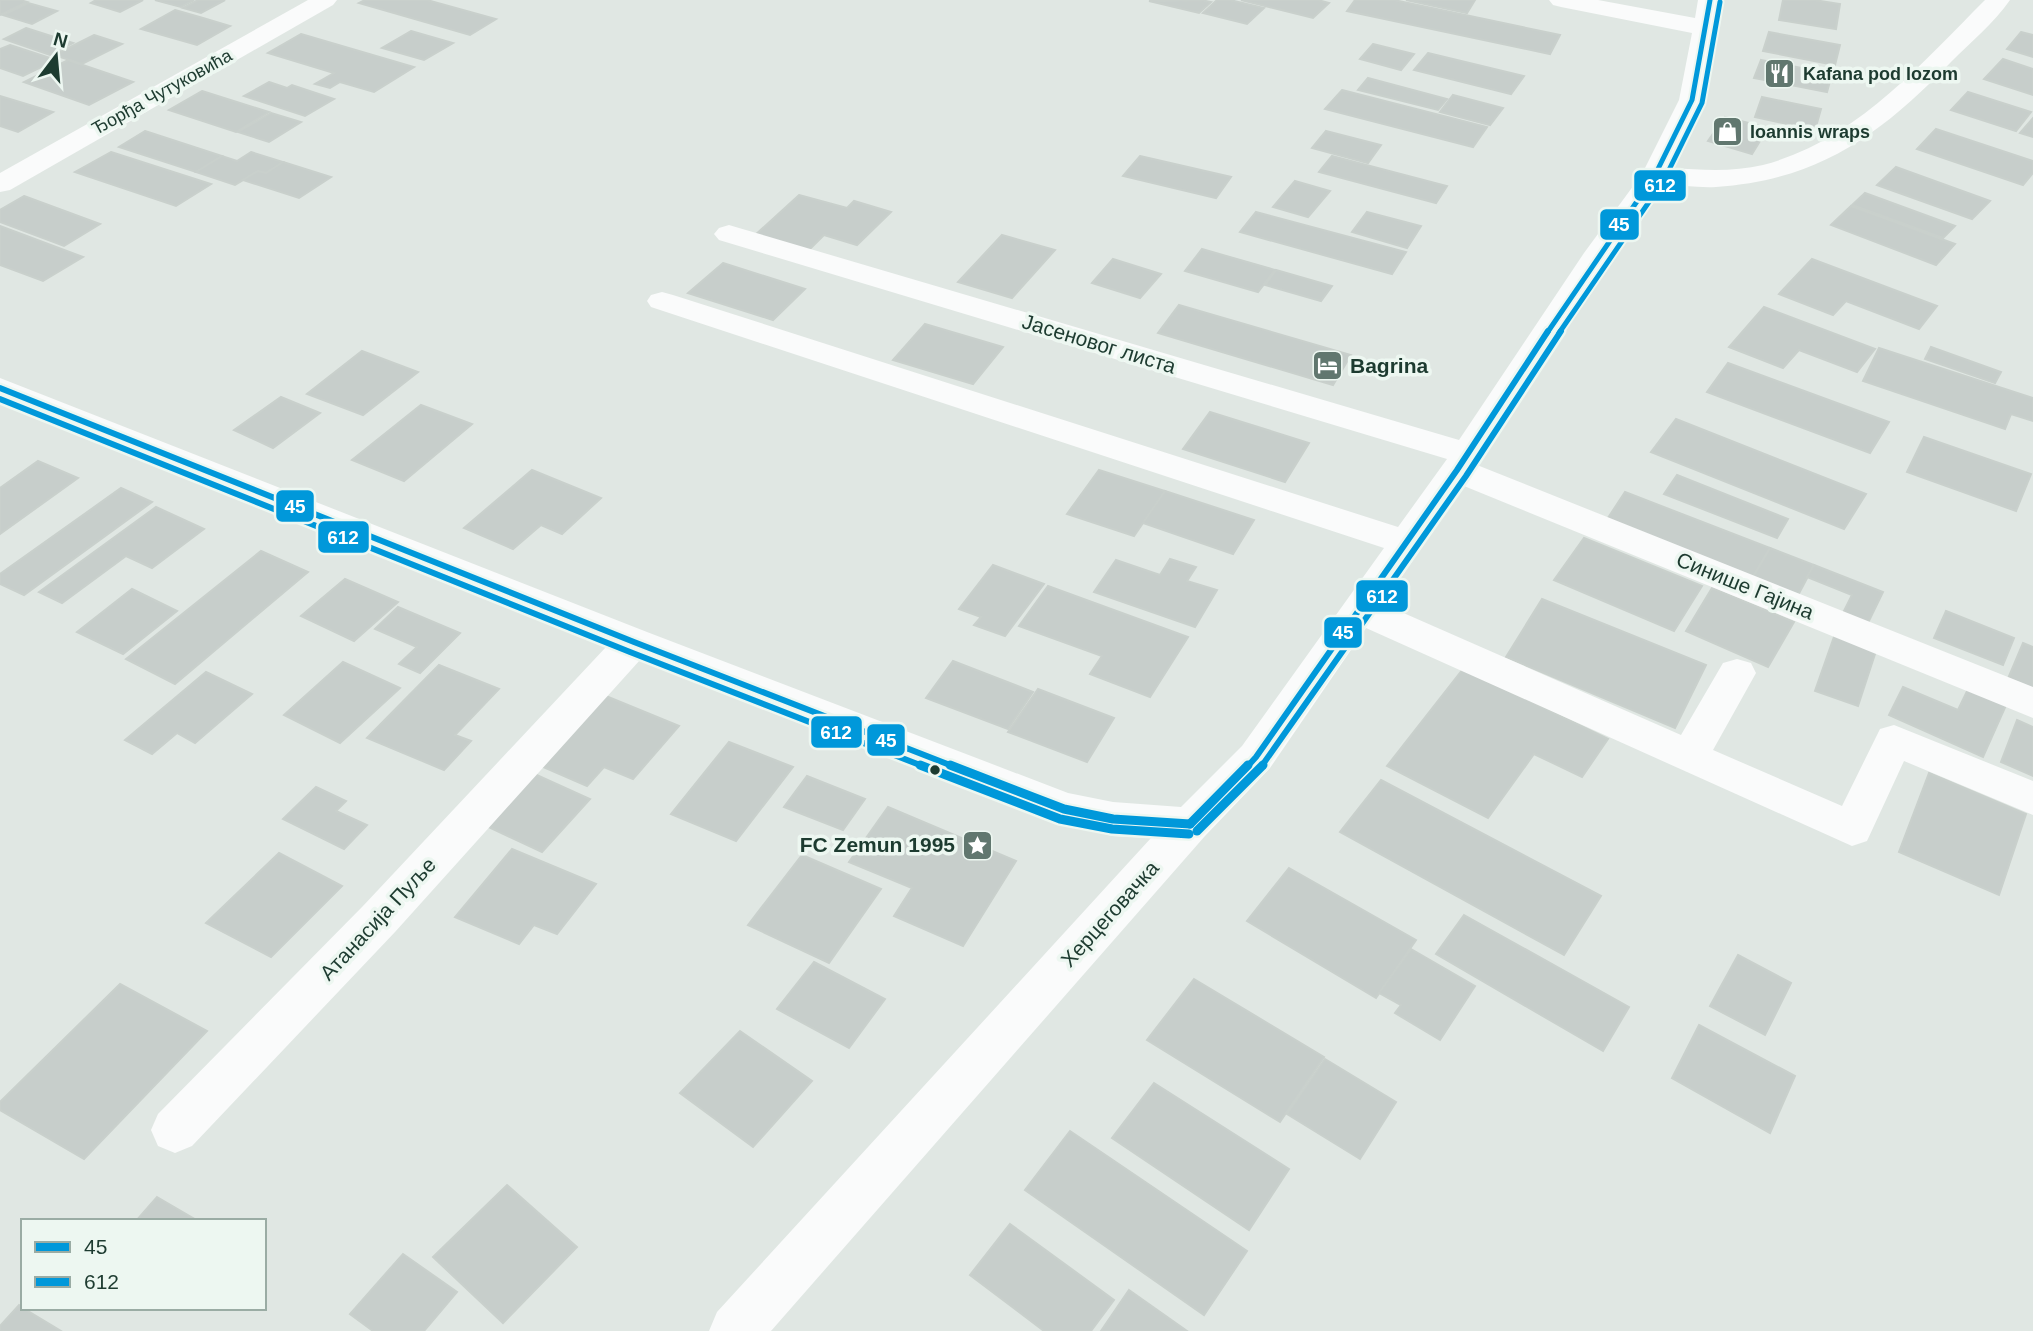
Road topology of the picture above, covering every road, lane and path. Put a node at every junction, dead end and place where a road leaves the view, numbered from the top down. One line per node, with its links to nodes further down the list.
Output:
1 (325, 0): 7 (street, Ђорђа Чутуковића)
2 (1562, 0): 5 (street)
3 (1710, 0): 5 (street, Херцеговачка)
4 (1998, 0): 6 (street)
5 (1706, 29): 6 (street, Херцеговачка)
6 (1655, 175): 11 (street, Херцеговачка)
7 (0, 184)
8 (729, 234): 11 (street, Јасеновог листа)
9 (662, 301): 12 (street)
10 (0, 388): 14 (street)
11 (1463, 462): 12 (street, Херцеговачка); 16 (street, Синише Гајина)
12 (1405, 542): 13 (street, Херцеговачка)
13 (1359, 609): 17 (street); 19 (street, Херцеговачка)
14 (634, 642): 19 (street); 20 (street, Атанасија Пуље)
15 (1737, 673): 17 (street)
16 (2033, 703)
17 (1689, 756): 18 (street)
18 (2033, 799)
19 (1190, 824): 21 (street, Херцеговачка)
20 (174, 1130)
21 (736, 1331)

